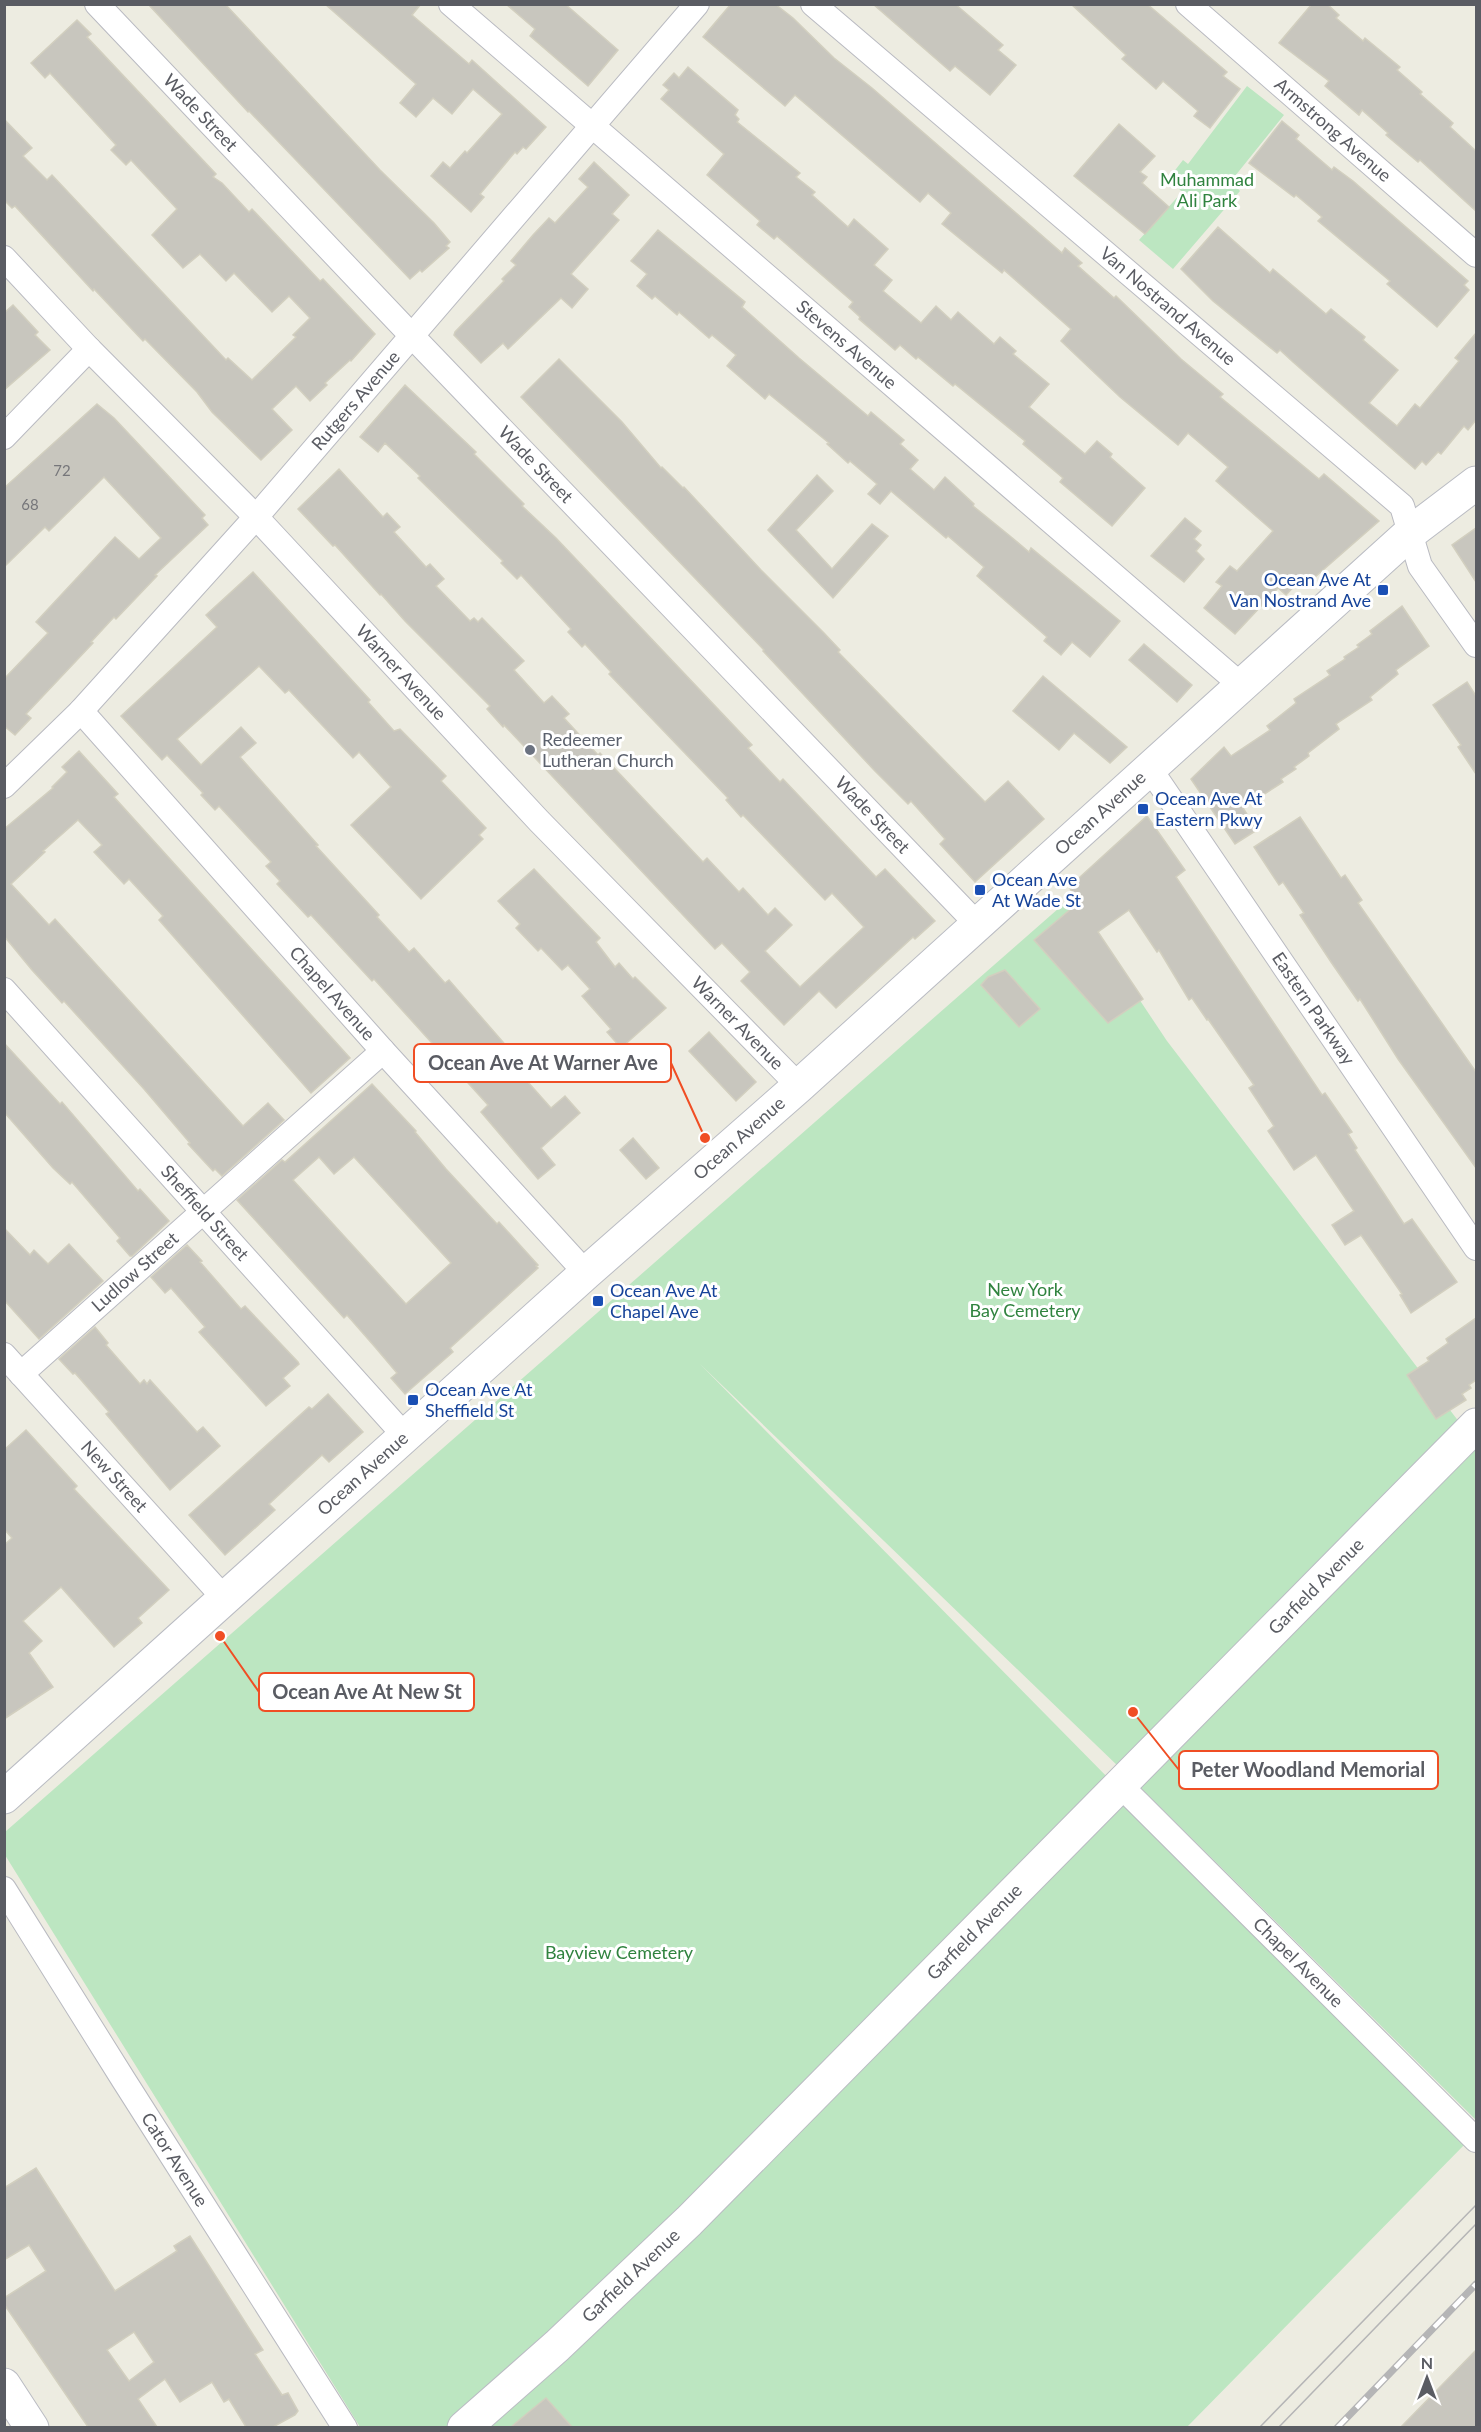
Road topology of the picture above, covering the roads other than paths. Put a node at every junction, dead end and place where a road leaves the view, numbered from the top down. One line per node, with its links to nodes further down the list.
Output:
1 (97, 4): 9 (street, Wade Street)
2 (451, 4): 6 (street, Stevens Avenue)
3 (697, 4): 6 (street, Rutgers Avenue)
4 (813, 4): 14 (street, Van Nostrand Avenue)
5 (1188, 4): 7 (street, Armstrong Avenue)
6 (591, 125): 9 (street, Rutgers Avenue); 16 (street, Stevens Avenue)
7 (1476, 255)
8 (4, 258): 10 (street, Warner Avenue)
9 (412, 336): 13 (street, Rutgers Avenue); 20 (street, Wade Street)
10 (89, 349): 11 (street); 13 (street, Warner Avenue)
11 (4, 437)
12 (1476, 483): 14 (street, Ocean Avenue)
13 (256, 517): 17 (street, Rutgers Avenue); 23 (street, Warner Avenue)
14 (1410, 533): 15 (street, Van Nostrand Avenue); 16 (street, Ocean Avenue)
15 (1476, 645)
16 (1241, 685): 18 (street, Ocean Avenue)
17 (81, 711): 19 (street, Rutgers Avenue); 22 (street, Chapel Avenue)
18 (1150, 769): 20 (street, Ocean Avenue); 25 (street, Eastern Parkway)
19 (9, 772)
20 (976, 923): 23 (street, Ocean Avenue)
21 (4, 990): 24 (street, Sheffield Street)
22 (383, 1051): 24 (street, Ludlow Street); 26 (street, Chapel Avenue)
23 (799, 1086): 26 (street, Ocean Avenue)
24 (203, 1212): 28 (street, Ludlow Street); 30 (street, Sheffield Street)
25 (1476, 1248)
26 (586, 1273): 30 (street, Ocean Avenue)
27 (4, 1355): 28 (street, New Street)
28 (21, 1374): 31 (street, New Street)
29 (1476, 1425): 32 (street, Garfield Avenue)
30 (405, 1436): 31 (street, Ocean Avenue)
31 (224, 1598): 33 (street, Ocean Avenue)
32 (1121, 1786): 35 (street, Chapel Avenue); 39 (street, Garfield Avenue)
33 (4, 1797)
34 (4, 1889): 38 (street, Cator Avenue)
35 (1471, 2135)
36 (4, 2385): 37 (street)
37 (32, 2427)
38 (345, 2427)
39 (464, 2427)

